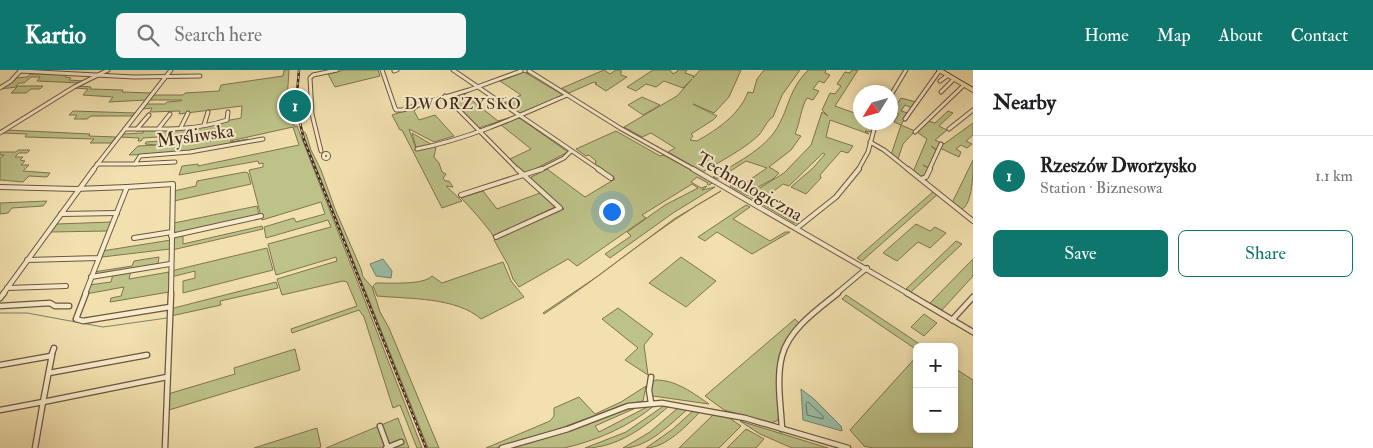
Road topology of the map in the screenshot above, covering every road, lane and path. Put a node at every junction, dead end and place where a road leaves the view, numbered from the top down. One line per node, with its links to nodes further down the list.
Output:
1 (20, 70): 13 (street); 22 (street)
2 (108, 70): 13 (street)
3 (171, 70): 15 (street, Myśliwska)
4 (337, 70): 53 (street)
5 (382, 70): 26 (street)
6 (453, 70): 17 (street)
7 (519, 70): 10 (street); 21 (street)
8 (906, 70): 19 (street)
9 (940, 70): 12 (main road); 23 (main road); 34 (street)
10 (528, 71): 11 (street, Technologiczna)
11 (534, 75): 25 (street, Technologiczna)
12 (948, 75): 16 (main road); 18 (street)
13 (95, 76): 15 (street); 39 (street)
14 (200, 76): 15 (street)
15 (166, 78): 40 (street, Myśliwska)
16 (954, 79): 20 (main road); 24 (street)
17 (469, 81): 21 (street)
18 (940, 81)
19 (896, 85)
20 (964, 85): 23 (main road); 45 (street)
21 (477, 87): 26 (street); 33 (street)
22 (0, 88)
23 (973, 89)
24 (941, 92)
25 (567, 95): 33 (street); 68 (street, Technologiczna)
26 (446, 97): 43 (street)
27 (973, 110): 42 (street)
28 (208, 112): 35 (street)
29 (228, 112): 35 (street)
30 (188, 113): 36 (street)
31 (170, 114): 37 (street)
32 (148, 115): 41 (street)
33 (520, 116): 43 (street); 52 (street)
34 (905, 120)
35 (204, 125): 36 (street)
36 (181, 127): 37 (street)
37 (159, 128): 41 (street)
38 (0, 129): 39 (street)
39 (6, 129): 46 (street)
40 (125, 129): 41 (street); 55 (street, Myśliwska)
41 (137, 129)
42 (949, 129)
43 (479, 130): 50 (street); 57 (street)
44 (874, 130): 48 (street)
45 (915, 132)
46 (0, 133)
47 (263, 139): 56 (street, Myśliwska)
48 (870, 142): 59 (street); 68 (street)
49 (941, 144): 59 (street)
50 (435, 146): 51 (street)
51 (417, 149)
52 (571, 151): 57 (street); 58 (street)
53 (323, 153)
54 (176, 162): 56 (street, Myśliwska)
55 (97, 164): 56 (street, Myśliwska); 62 (street, Myśliwska)
56 (135, 164)
57 (525, 177): 63 (street); 70 (street)
58 (611, 178)
59 (921, 180): 67 (street)
60 (0, 187): 62 (street)
61 (127, 187): 62 (street); 64 (street); 69 (street)
62 (79, 189): 65 (street, Myśliwska)
63 (461, 195)
64 (116, 213): 65 (street); 72 (street)
65 (61, 214): 73 (street, Myśliwska)
66 (260, 216): 69 (street)
67 (973, 221)
68 (796, 228): 75 (street, Technologiczna)
69 (172, 234): 71 (street); 74 (street)
70 (496, 237)
71 (134, 238)
72 (99, 258): 73 (street); 76 (street)
73 (27, 260): 78 (street, Myśliwska)
74 (170, 264): 76 (street); 83 (street)
75 (867, 268): 84 (street, Technologiczna); 96 (street)
76 (91, 277): 83 (street)
77 (66, 286): 78 (street)
78 (7, 288): 80 (street, Myśliwska)
79 (973, 297): 84 (street)
80 (0, 298)
81 (0, 306): 82 (street)
82 (70, 306)
83 (170, 307): 91 (street)
84 (952, 320): 85 (street)
85 (973, 332)
86 (54, 348): 87 (street)
87 (52, 355): 89 (street); 90 (street)
88 (147, 355): 90 (street)
89 (0, 365)
90 (49, 373): 93 (street)
91 (167, 377): 93 (street); 103 (street)
92 (651, 377): 94 (street)
93 (43, 402): 95 (street); 102 (street)
94 (652, 403): 97 (street); 105 (street)
95 (0, 410)
96 (782, 419): 97 (street); 99 (street); 100 (street)
97 (770, 425): 99 (street)
98 (380, 426): 104 (street)
99 (782, 429): 100 (street)
100 (794, 432): 106 (street)
101 (401, 442): 104 (street)
102 (35, 448)
103 (166, 448)
104 (387, 448)
105 (502, 448)
106 (848, 448)

